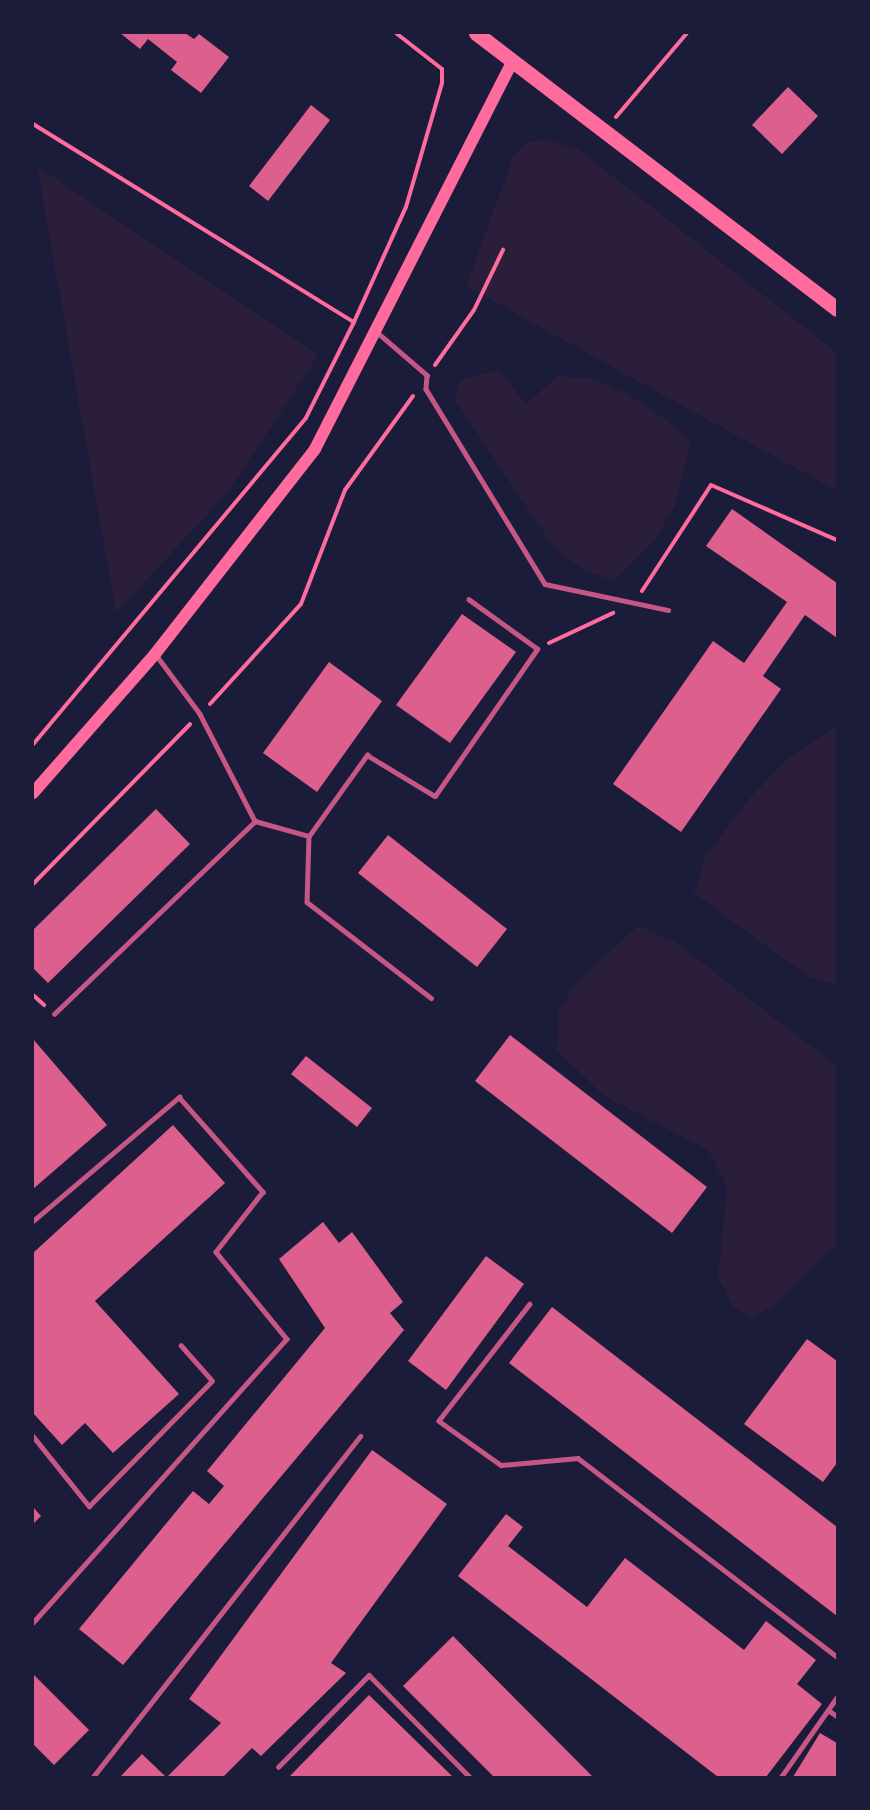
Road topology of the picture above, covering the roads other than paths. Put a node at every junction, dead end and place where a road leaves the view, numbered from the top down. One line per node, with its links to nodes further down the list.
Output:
1 (477, 33): 2 (main road)
2 (513, 60): 3 (main road); 4 (main road)
3 (837, 309)
4 (378, 333): 6 (lane); 7 (main road)
5 (469, 600): 10 (lane)
6 (668, 610)
7 (155, 654): 8 (main road); 9 (lane)
8 (33, 793)
9 (255, 821): 10 (lane); 12 (lane)
10 (309, 836): 11 (lane)
11 (431, 998)
12 (54, 1014)
13 (33, 1221): 18 (lane)
14 (530, 1304): 19 (lane)
15 (181, 1346): 16 (lane)
16 (33, 1436)
17 (360, 1436): 24 (lane)
18 (33, 1623)
19 (837, 1657)
20 (837, 1697): 21 (lane)
21 (828, 1710): 22 (lane); 26 (lane)
22 (837, 1716)
23 (278, 1767): 25 (lane)
24 (93, 1777)
25 (470, 1777)
26 (781, 1777)

